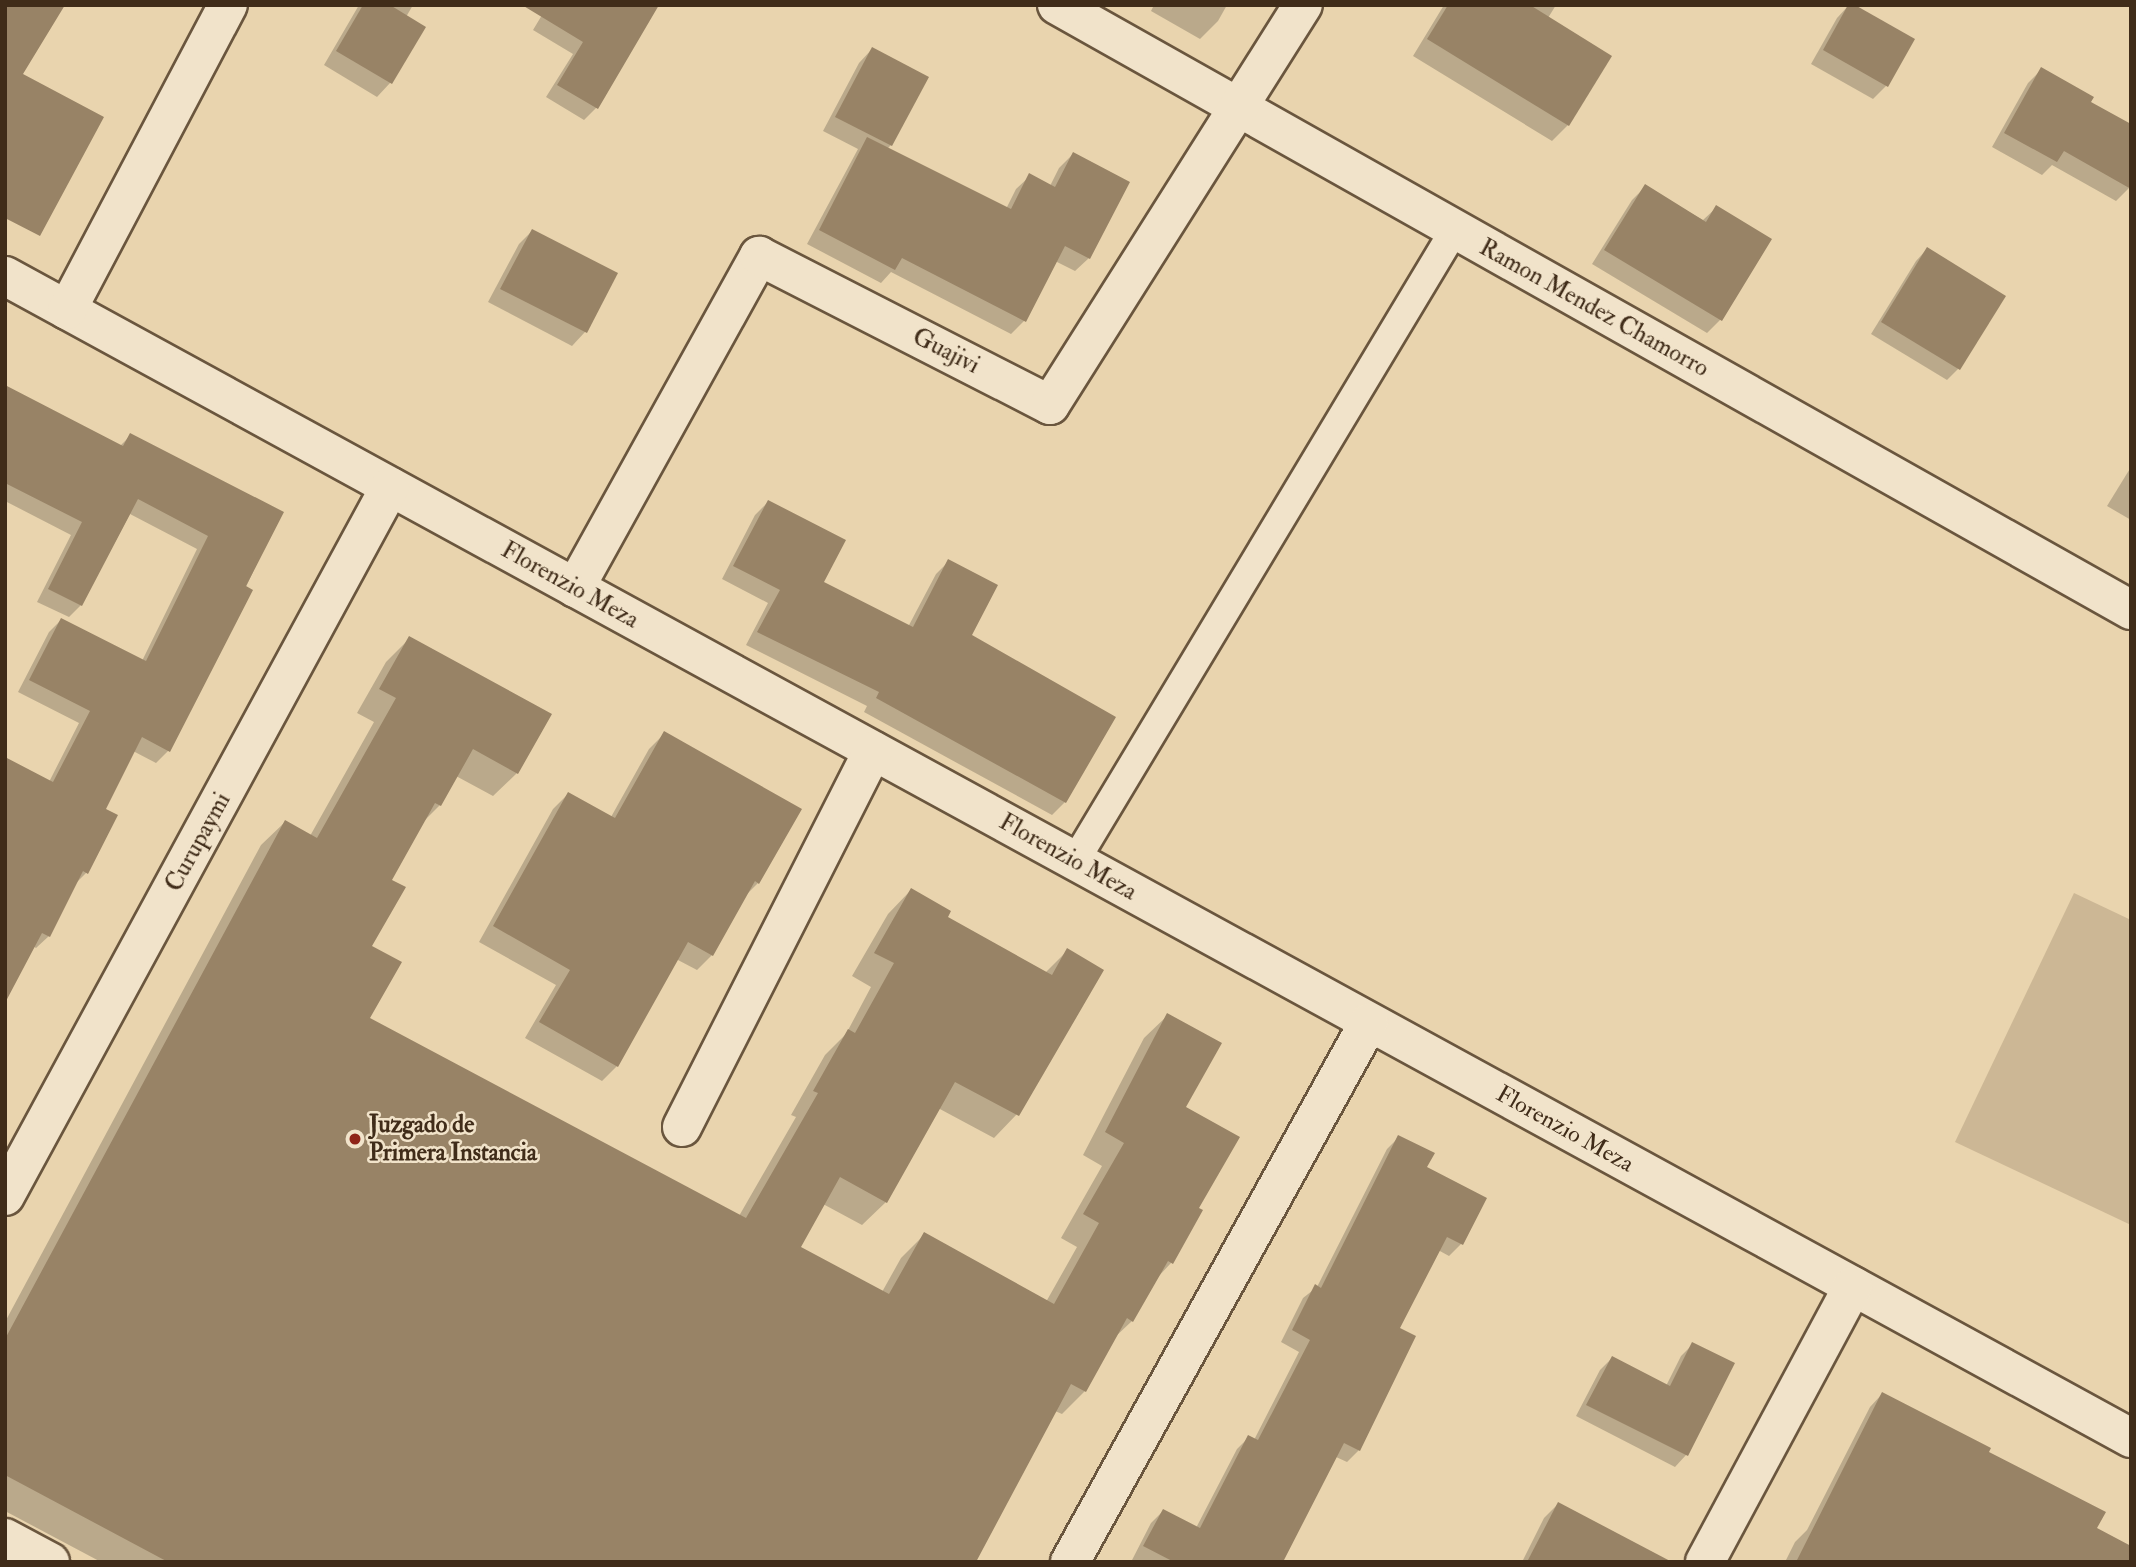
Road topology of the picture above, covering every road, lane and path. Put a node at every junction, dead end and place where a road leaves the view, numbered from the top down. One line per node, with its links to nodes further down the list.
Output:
1 (228, 5): 7 (street)
2 (1057, 5): 4 (street, Ramon Mendez Chamorro)
3 (1303, 5): 4 (street, Guajivi)
4 (1238, 107): 5 (street, Ramon Mendez Chamorro); 9 (street, Guajivi)
5 (1455, 229): 10 (street, Ramon Mendez Chamorro); 12 (lane)
6 (5, 276): 7 (street, Florenzio Meza)
7 (67, 310): 8 (street, Florenzio Meza)
8 (390, 487): 9 (street, Florenzio Meza); 15 (street, Curupaymi)
9 (575, 588): 11 (street, Florenzio Meza)
10 (2131, 610)
11 (873, 751): 12 (street, Florenzio Meza); 14 (street)
12 (1075, 861): 13 (street, Florenzio Meza)
13 (1369, 1022): 16 (street, Florenzio Meza); 20 (street)
14 (682, 1127)
15 (5, 1196)
16 (1853, 1286): 17 (street, Florenzio Meza); 21 (street)
17 (2131, 1438)
18 (5, 1538): 19 (street)
19 (51, 1562)
20 (1070, 1562)
21 (1705, 1562)

